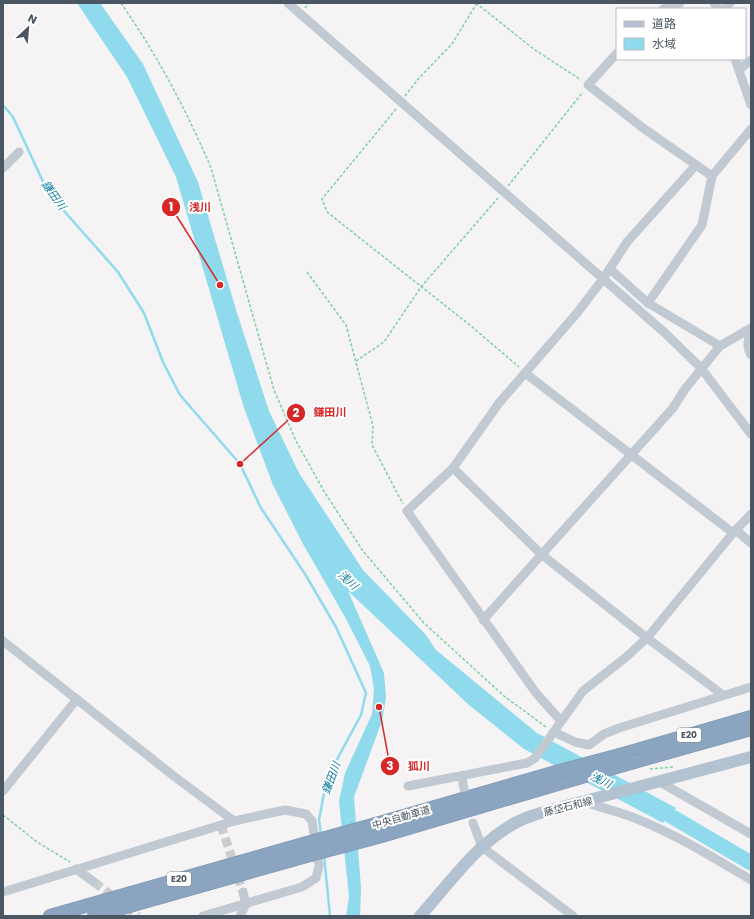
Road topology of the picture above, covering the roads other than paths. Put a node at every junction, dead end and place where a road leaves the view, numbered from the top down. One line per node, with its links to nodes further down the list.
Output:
1 (288, 3): 15 (street)
2 (680, 3): 3 (street)
3 (666, 8)
4 (616, 54): 11 (street)
5 (735, 60): 7 (street)
6 (751, 60): 7 (street)
7 (739, 70): 8 (street)
8 (751, 105)
9 (751, 129): 13 (street)
10 (19, 152): 12 (street)
11 (696, 165): 13 (street); 14 (street)
12 (3, 168)
13 (712, 176): 16 (street)
14 (610, 269): 15 (street); 16 (street)
15 (603, 279): 20 (street); 21 (street)
16 (648, 303): 18 (street)
17 (751, 329): 18 (street); 19 (street)
18 (720, 346): 20 (street)
19 (751, 355)
20 (702, 368): 22 (street); 23 (street)
21 (525, 372): 23 (street); 24 (street)
22 (751, 434)
23 (631, 454): 26 (street); 28 (street)
24 (453, 468): 28 (street); 29 (street)
25 (751, 514): 26 (street)
26 (735, 531): 27 (street); 30 (street)
27 (751, 543)
28 (541, 554): 29 (street); 30 (street)
29 (483, 620): 36 (street)
30 (647, 638): 33 (street); 36 (street)
31 (3, 641): 34 (street)
32 (751, 687): 33 (street)
33 (723, 695): 38 (street)
34 (77, 699): 44 (street); 46 (street)
35 (751, 717): 48 (highway, 中央自動車道 / E20, bridge)
36 (560, 721): 38 (street)
37 (751, 729): 48 (highway, 中央自動車道 / E20, bridge)
38 (552, 735): 40 (street)
39 (751, 757): 41 (main road, 藤垈石和線)
40 (462, 776): 42 (street); 43 (street)
41 (660, 782): 45 (main road, 藤垈石和線); 49 (street)
42 (408, 786)
43 (464, 789)
44 (3, 791)
45 (585, 802): 50 (main road, 藤垈石和線); 53 (street)
46 (234, 821): 52 (street); 57 (street)
47 (473, 823): 50 (street)
48 (377, 830): 51 (highway, 中央自動車道 / E20, bridge)
49 (751, 834)
50 (482, 847): 62 (main road, 藤垈石和線); 63 (street)
51 (309, 849): 58 (highway, 中央自動車道 / E20); 59 (highway, 中央自動車道 / E20)
52 (76, 869): 54 (street); 55 (street)
53 (751, 880)
54 (94, 882)
55 (3, 892)
56 (243, 892): 57 (street)
57 (246, 904): 60 (street); 61 (street)
58 (50, 916)
59 (94, 916)
60 (203, 916)
61 (240, 916)
62 (420, 916)
63 (572, 916)

